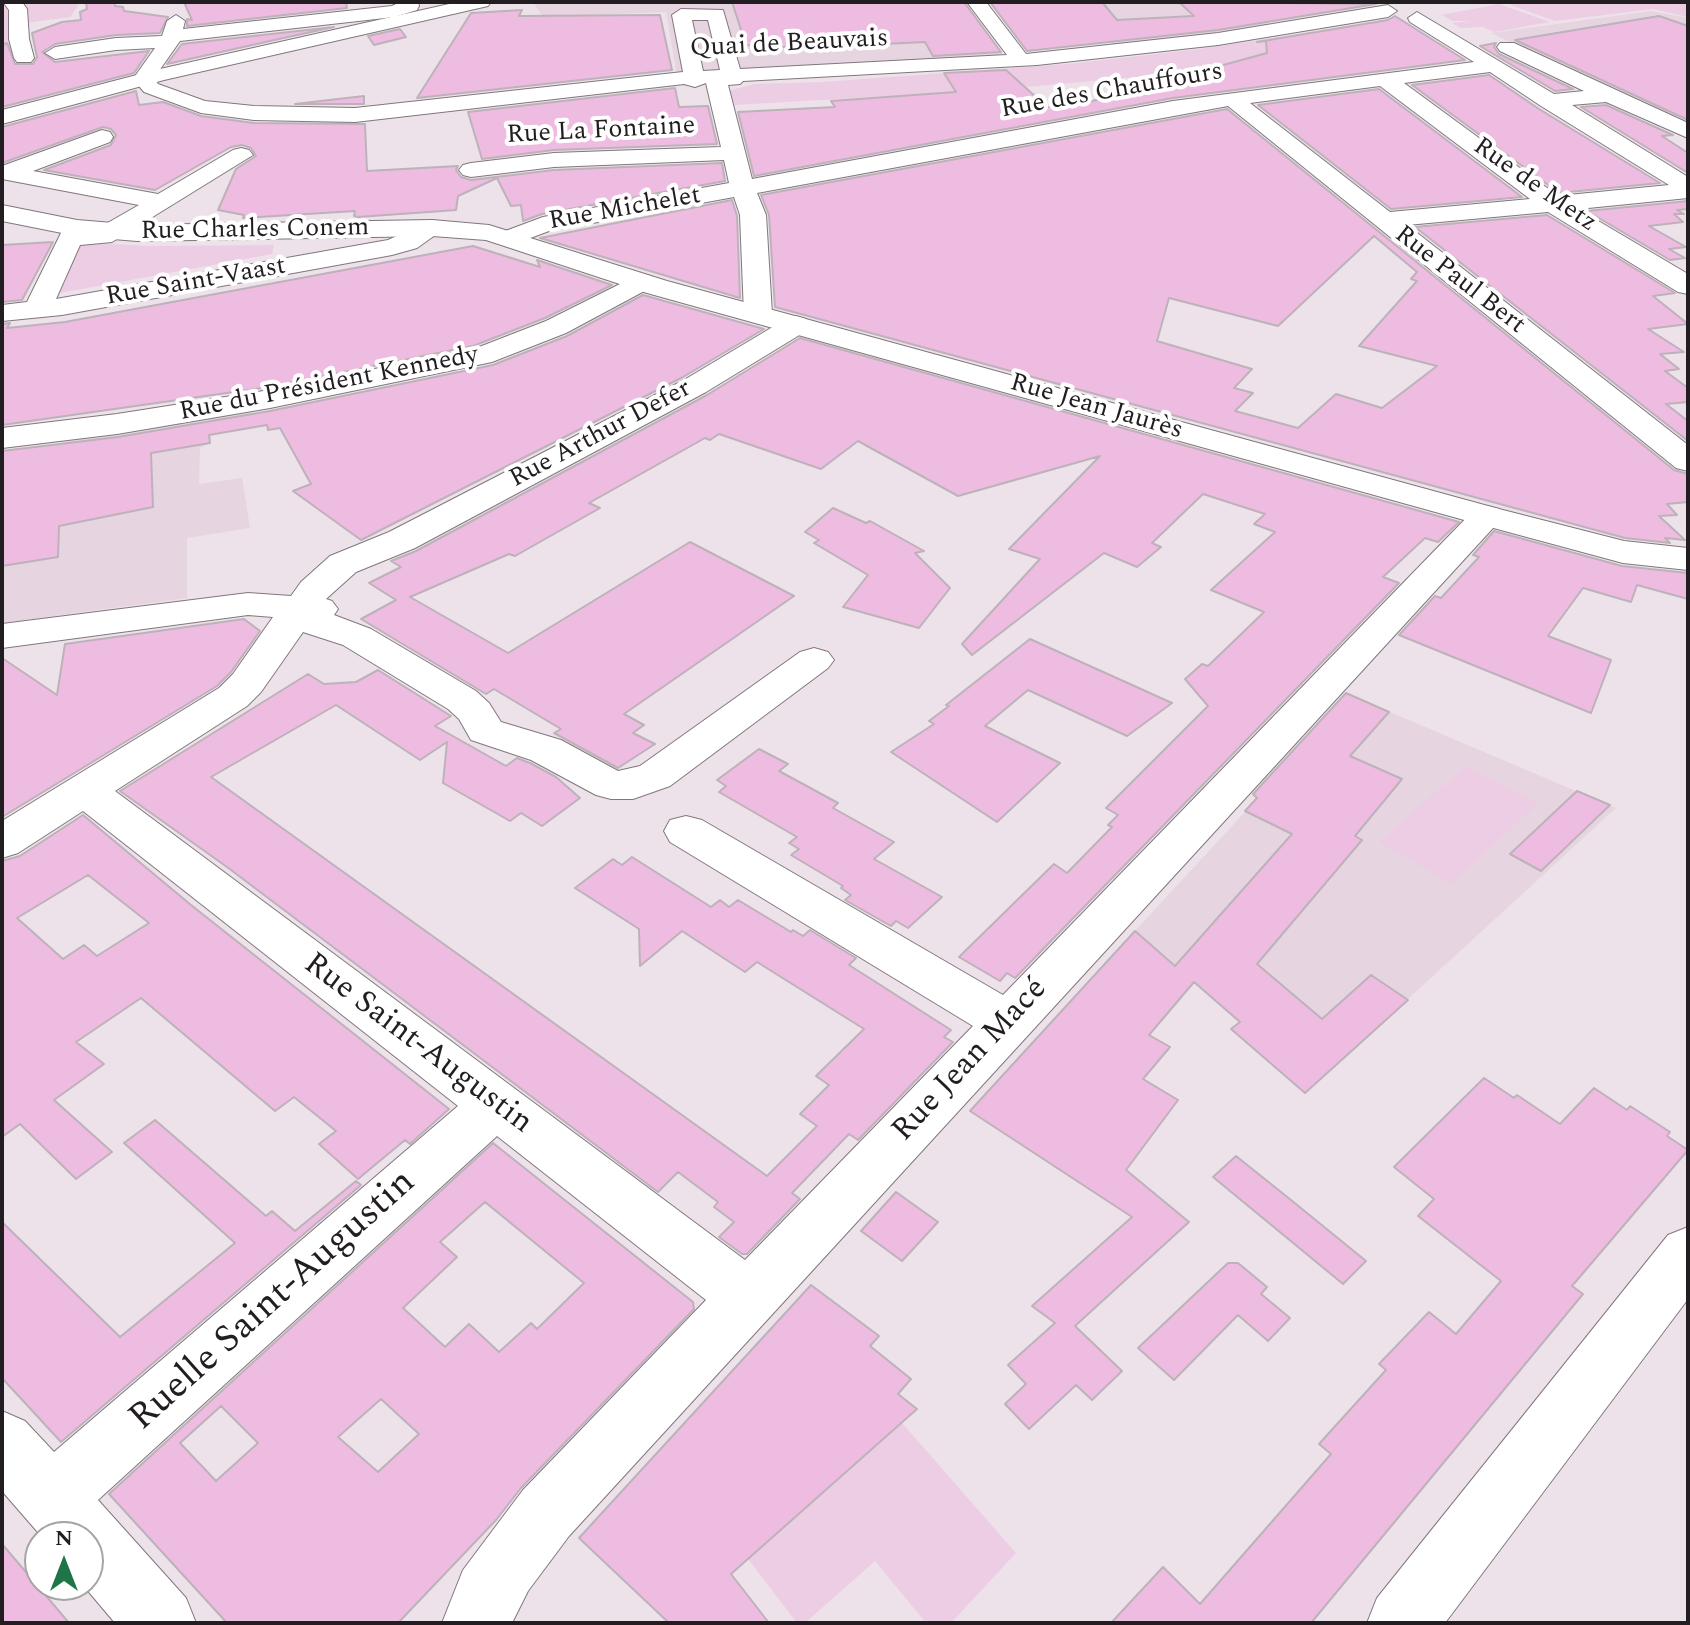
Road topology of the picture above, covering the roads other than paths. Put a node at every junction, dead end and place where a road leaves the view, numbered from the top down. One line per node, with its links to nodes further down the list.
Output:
1 (12, 2): 8 (street)
2 (409, 2): 6 (street)
3 (482, 2): 12 (street)
4 (976, 2): 10 (street)
5 (1408, 10): 10 (street, Quai de Beauvais); 11 (street)
6 (175, 30): 9 (street); 12 (street)
7 (1474, 32): 15 (street)
8 (24, 58)
9 (52, 58)
10 (1021, 60): 13 (street, Quai de Beauvais)
11 (1493, 66): 14 (street, Rue des Chauffours); 17 (street)
12 (152, 77): 13 (street, Quai de Beauvais); 21 (street)
13 (714, 78): 13 (street); 24 (street)
14 (1385, 79): 16 (street, Rue de Metz); 19 (street, Rue des Chauffours)
15 (1609, 95): 17 (street); 22 (street)
16 (1419, 101): 18 (street); 31 (street, Rue de Metz)
17 (1549, 101): 29 (street)
18 (1388, 104)
19 (1242, 106): 20 (street); 28 (street, Rue des Chauffours); 33 (street, Rue Paul Bert)
20 (1310, 109)
21 (2, 117)
22 (1688, 131)
23 (102, 137): 27 (street)
24 (735, 153): 26 (street, Rue La Fontaine); 28 (street)
25 (241, 155): 30 (street)
26 (471, 170)
27 (4, 173): 30 (street)
28 (743, 189): 36 (street, Rue Michelet); 41 (street)
29 (1688, 189): 31 (street)
30 (161, 202): 35 (street)
31 (1553, 204): 33 (street); 38 (street, Rue de Metz)
32 (2, 213): 35 (street, Rue Charles Conem)
33 (1382, 220): 44 (street, Rue Paul Bert)
34 (432, 228): 35 (street, Rue Charles Conem); 36 (street, Rue Charles Conem); 39 (street, Rue Saint-Vaast)
35 (111, 232): 39 (street)
36 (509, 238): 37 (street, Rue Jean Jaurès)
37 (640, 282): 41 (street, Rue Jean Jaurès); 43 (street, Rue du Président Kennedy)
38 (1688, 286)
39 (37, 310): 40 (street, Rue Saint-Vaast)
40 (2, 313)
41 (758, 314): 42 (street, Rue Jean Jaurès)
42 (796, 325): 45 (street, Rue Jean Jaurès); 47 (street, Rue Arthur Defer)
43 (2, 438)
44 (1688, 461)
45 (1487, 516): 46 (street, Rue Jean Jaurès); 53 (street, Rue Jean Macé)
46 (1688, 559)
47 (305, 614): 48 (street); 49 (street); 50 (street, Rue Arthur Defer)
48 (2, 636)
49 (814, 660)
50 (86, 791): 52 (street, Rue Arthur Defer); 54 (street, Rue Saint-Augustin)
51 (686, 831): 53 (street)
52 (2, 842)
53 (1008, 1022): 56 (street, Rue Jean Macé)
54 (496, 1105): 56 (street, Rue Saint-Augustin); 59 (street, Ruelle Saint-Augustin)
55 (1688, 1253): 63 (street)
56 (749, 1298): 62 (street, Rue Jean Macé)
57 (2, 1443): 58 (street)
58 (71, 1521)
59 (79, 1521)
60 (104, 1558): 61 (street)
61 (161, 1623)
62 (477, 1623)
63 (1402, 1623)

